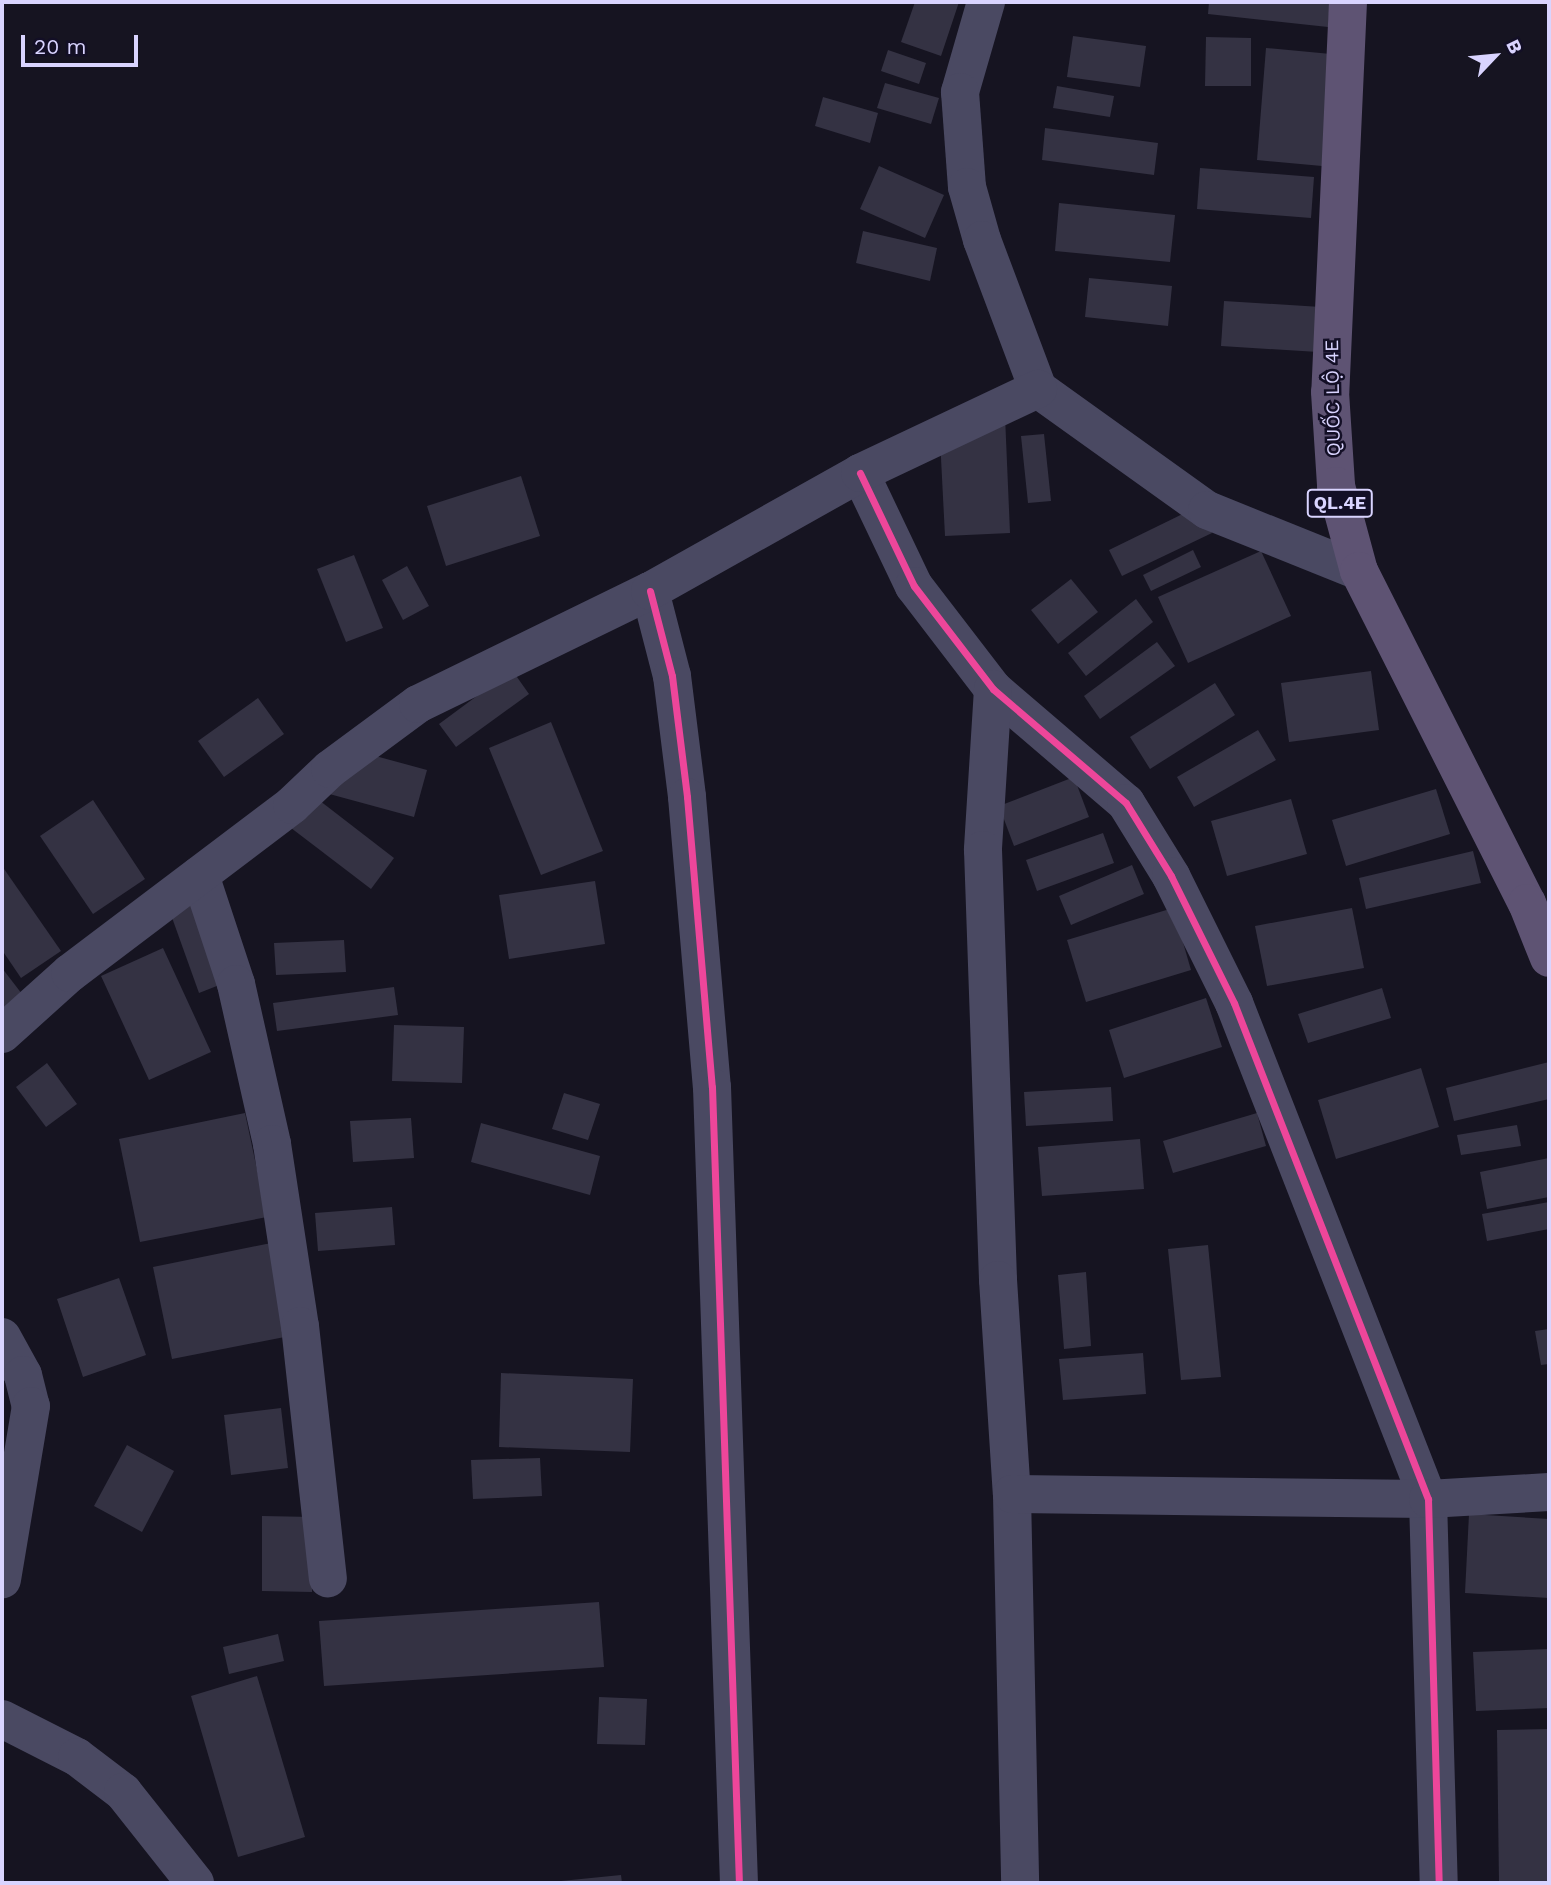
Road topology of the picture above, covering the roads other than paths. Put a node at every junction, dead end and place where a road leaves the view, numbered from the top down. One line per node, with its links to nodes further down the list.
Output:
1 (986, 2): 3 (street)
2 (1348, 2): 5 (main road, QUỐC LỘ 4E / QL.4E)
3 (1038, 389): 4 (street); 5 (street)
4 (860, 473): 6 (street); 7 (street)
5 (1359, 571): 9 (main road, QUỐC LỘ 4E / QL.4E)
6 (650, 592): 8 (street); 19 (street)
7 (993, 689): 13 (street); 14 (street)
8 (200, 875): 10 (street); 15 (street)
9 (1549, 958)
10 (2, 1034)
11 (2, 1337): 16 (street)
12 (1549, 1492): 14 (street)
13 (1013, 1494): 14 (street); 20 (street)
14 (1428, 1499): 21 (street)
15 (328, 1578)
16 (2, 1580)
17 (2, 1719): 18 (street)
18 (195, 1883)
19 (739, 1883)
20 (1020, 1883)
21 (1439, 1883)

